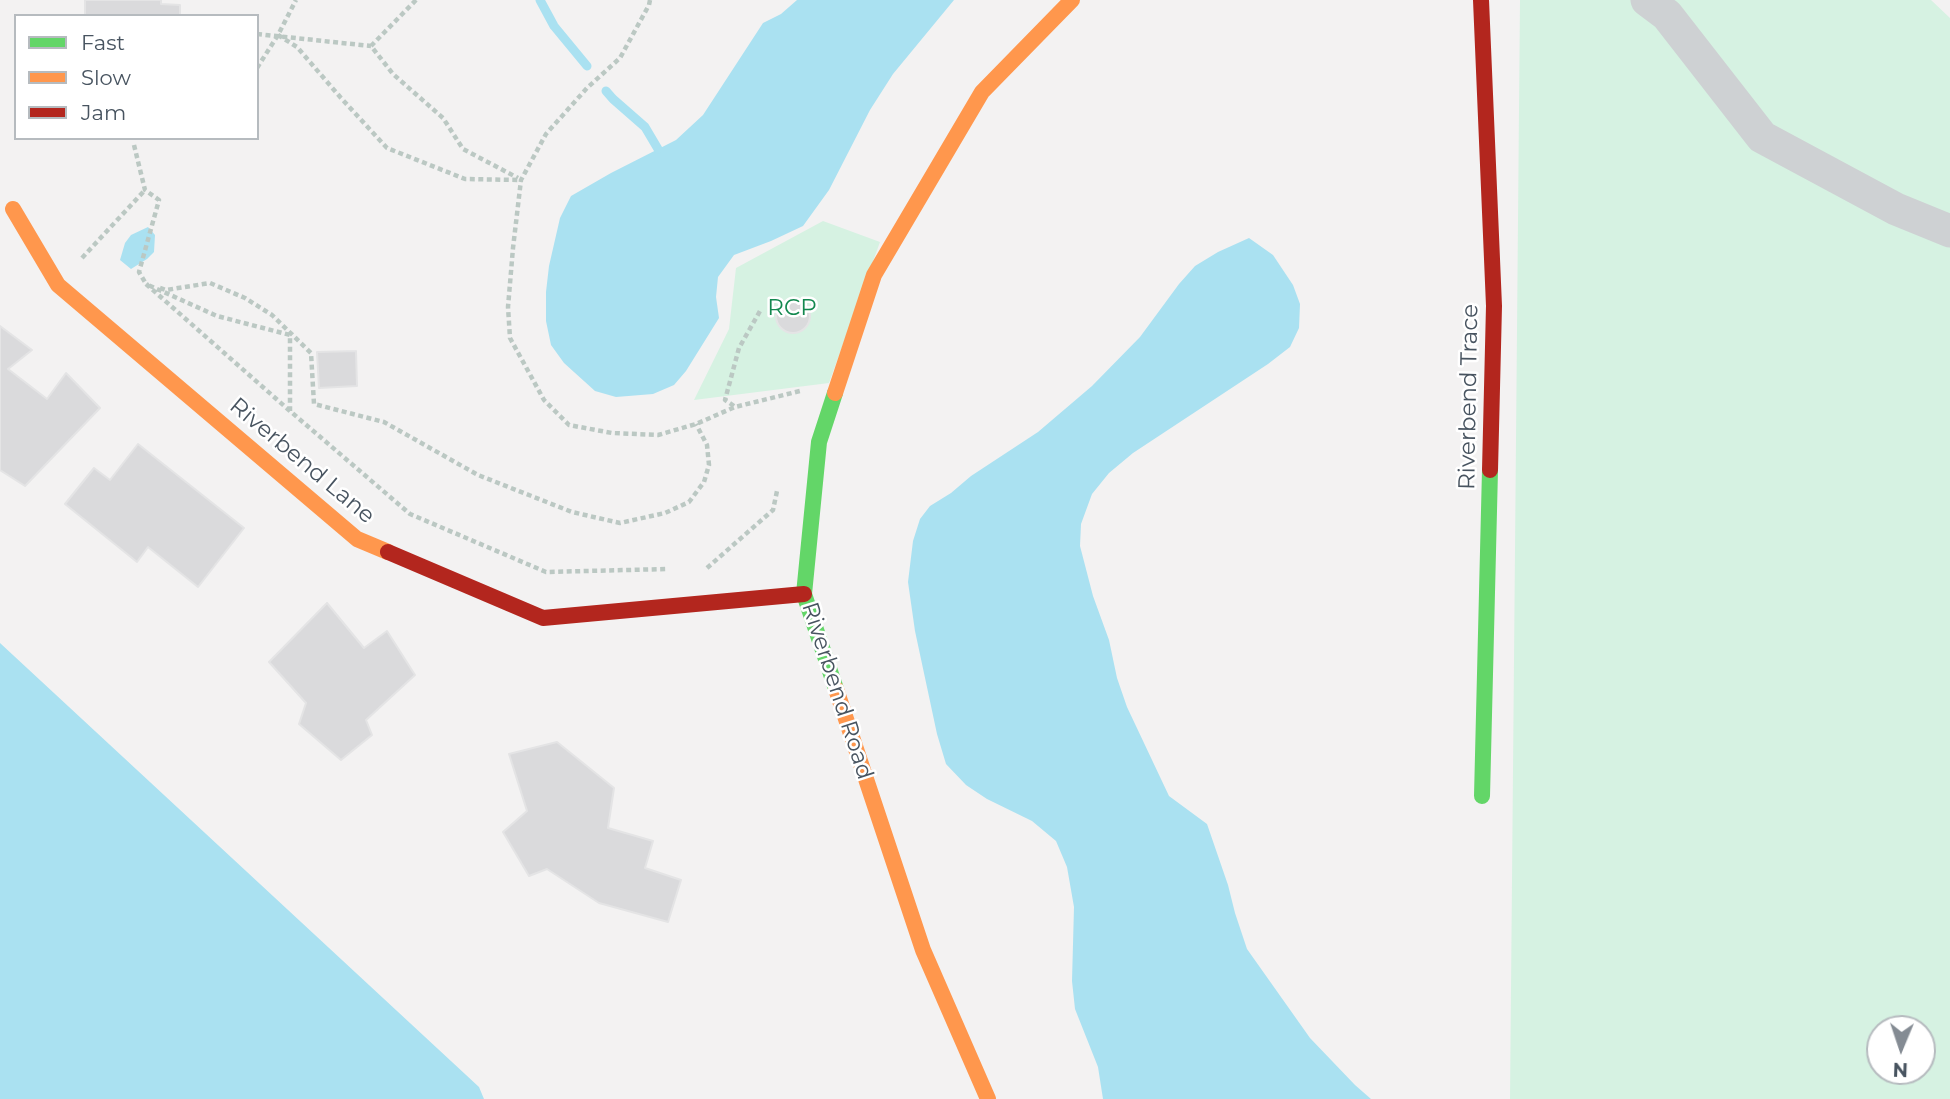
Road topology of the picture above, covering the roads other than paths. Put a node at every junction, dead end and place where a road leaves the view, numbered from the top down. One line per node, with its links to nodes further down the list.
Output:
1 (1072, 0): 6 (street, Riverbend Road)
2 (1481, 0): 7 (street, Riverbend Trace)
3 (1647, 0): 5 (street)
4 (13, 209): 6 (street, Riverbend Lane)
5 (1950, 232)
6 (804, 594): 8 (street, Riverbend Road)
7 (1482, 796)
8 (988, 1099)

